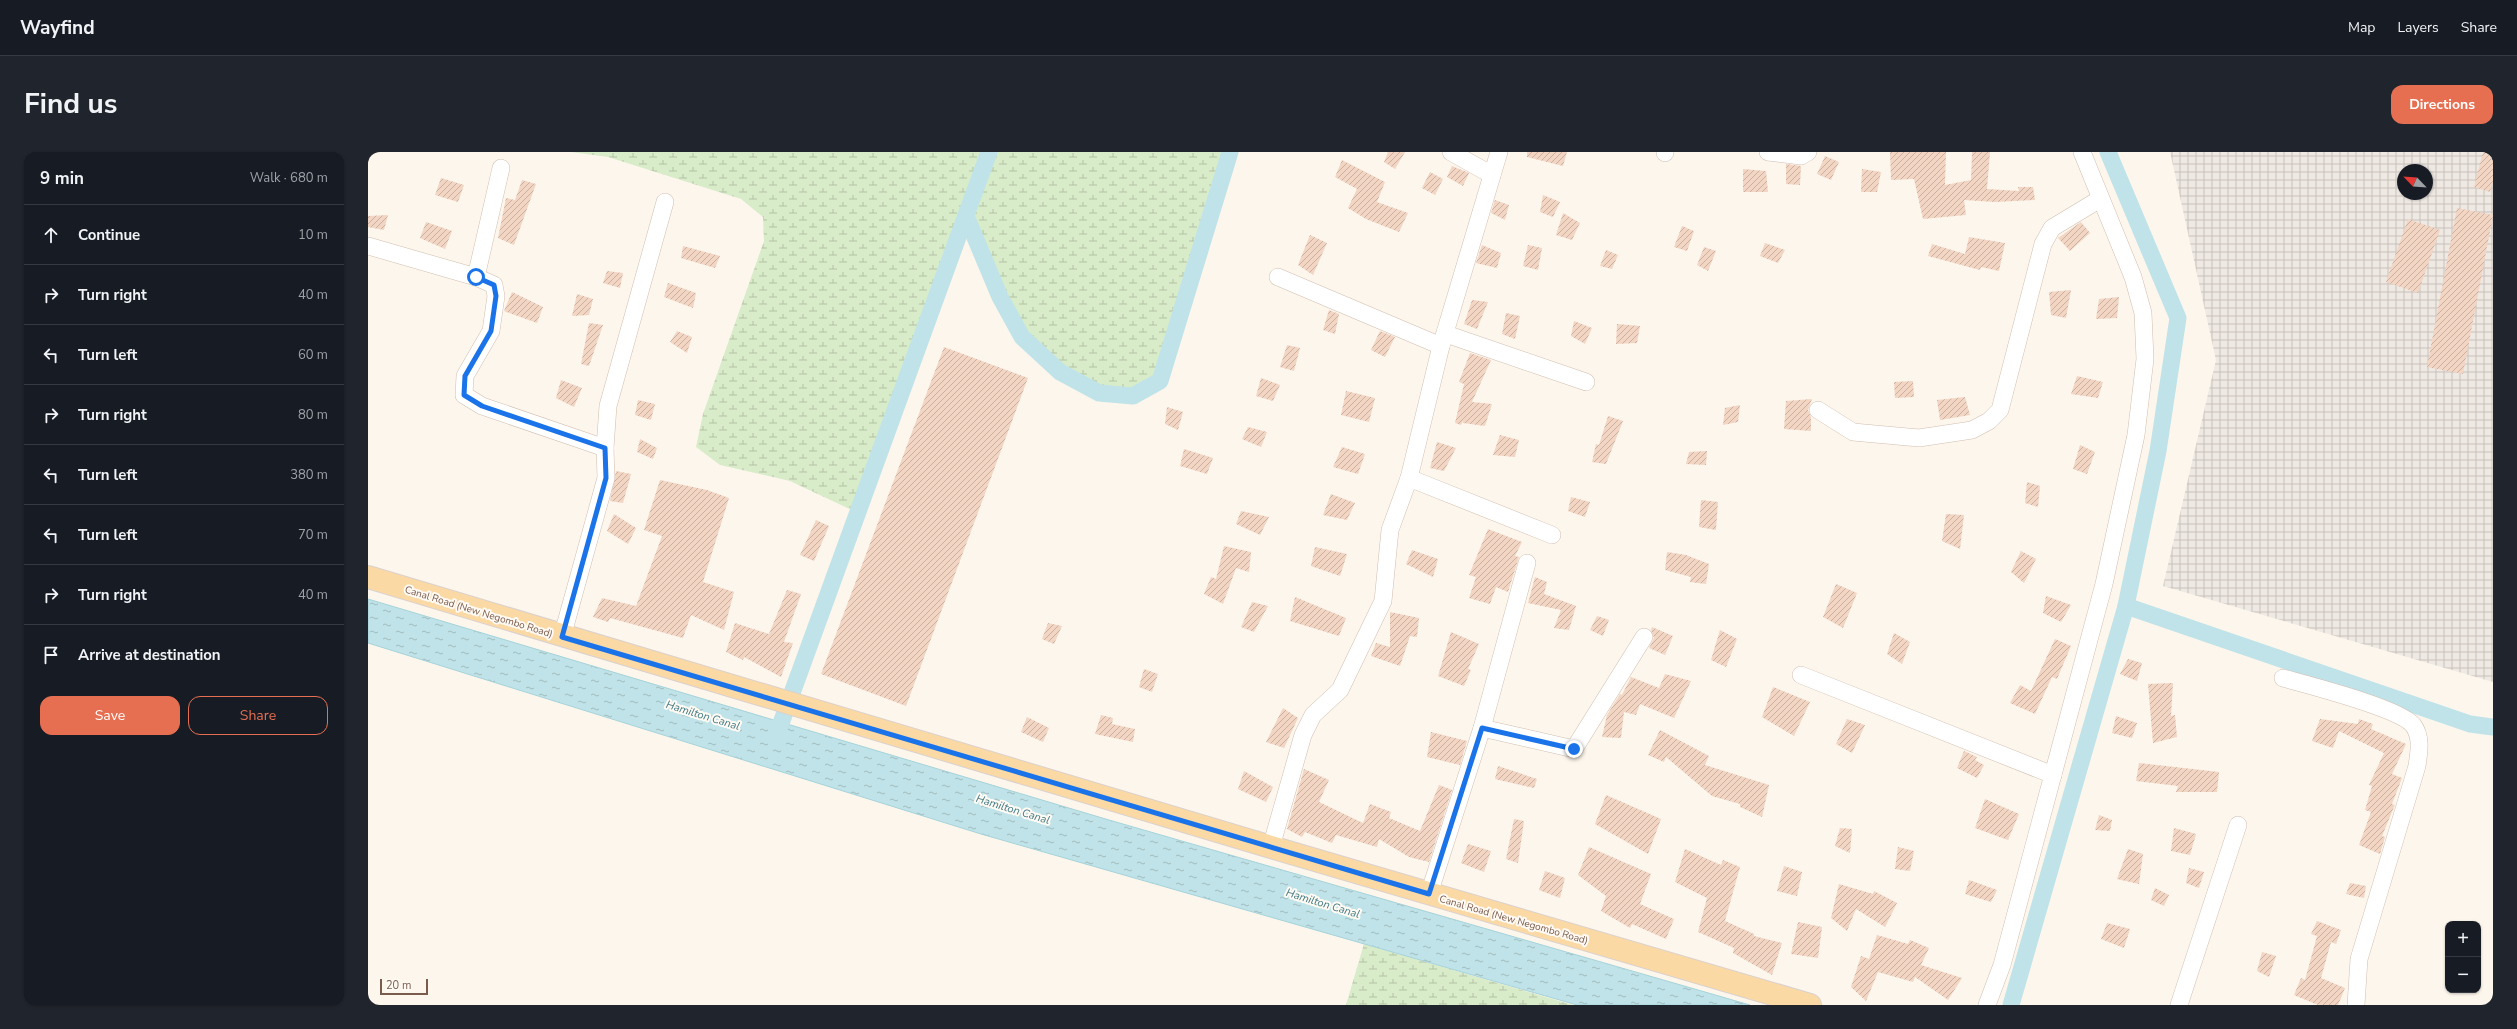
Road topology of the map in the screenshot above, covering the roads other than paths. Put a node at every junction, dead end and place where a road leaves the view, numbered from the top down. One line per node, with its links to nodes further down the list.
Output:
1 (1451, 152): 7 (street)
2 (1499, 152): 7 (street)
3 (1768, 152): 4 (street)
4 (1808, 152)
5 (2082, 152): 8 (street)
6 (501, 168): 12 (street)
7 (1492, 175): 13 (street)
8 (2100, 199): 15 (street); 26 (street)
9 (665, 202): 16 (street)
10 (368, 246): 12 (street)
11 (1278, 276): 13 (street)
12 (476, 277): 16 (street)
13 (1444, 340): 14 (street); 17 (street)
14 (1586, 382)
15 (1818, 410)
16 (605, 448): 22 (street)
17 (1408, 478): 18 (street); 28 (street)
18 (1552, 536)
19 (1528, 563): 25 (street)
20 (368, 577): 22 (main road, Canal Road (New Negombo Road))
21 (1644, 636): 25 (street)
22 (562, 637): 28 (main road, Canal Road (New Negombo Road))
23 (1801, 675): 26 (street)
24 (2283, 678): 33 (street)
25 (1482, 728): 29 (street)
26 (2053, 775): 31 (street)
27 (2238, 824): 32 (street)
28 (1271, 847): 29 (main road, Canal Road (New Negombo Road))
29 (1429, 894): 30 (main road, Canal Road (New Negombo Road))
30 (1810, 1005)
31 (1987, 1005)
32 (2179, 1005)
33 (2356, 1005)

